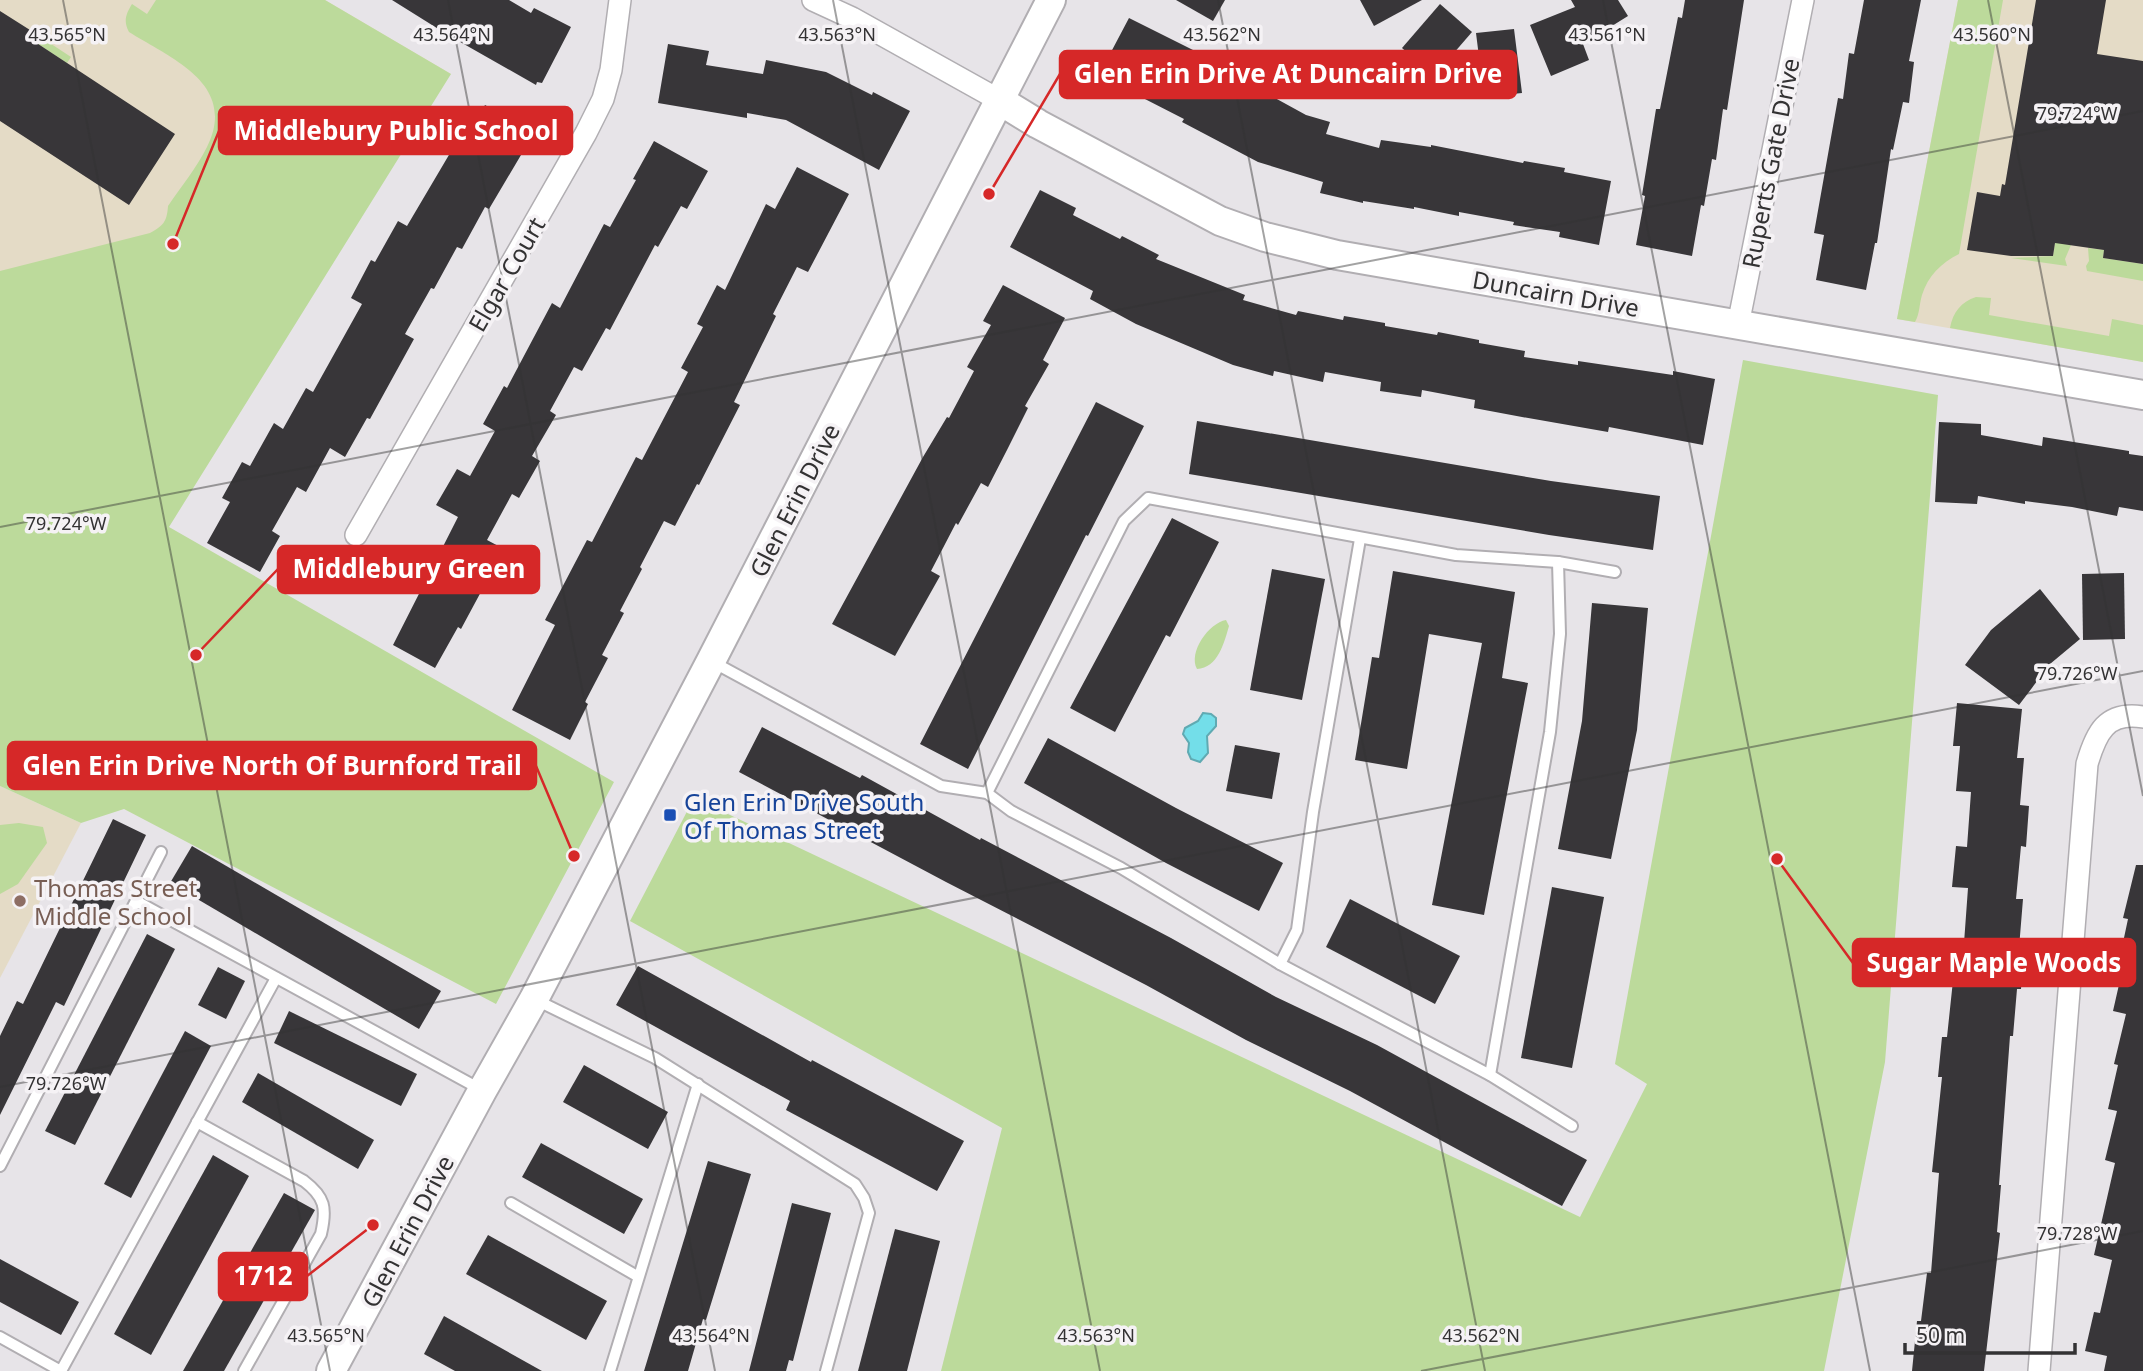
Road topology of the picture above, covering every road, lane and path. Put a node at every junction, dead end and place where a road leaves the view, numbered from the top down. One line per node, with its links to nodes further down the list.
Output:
1 (620, 0): 8 (street, Elgar Court)
2 (813, 0): 5 (street)
3 (1051, 0): 5 (street, Glen Erin Drive)
4 (1802, 0): 6 (street, Ruperts Gate Drive)
5 (999, 100): 6 (street, Duncairn Drive); 12 (street, Glen Erin Drive)
6 (1738, 326): 7 (street, Duncairn Drive)
7 (2143, 396)
8 (356, 535)
9 (1360, 539): 10 (lane); 14 (lane); 17 (lane)
10 (1558, 562): 11 (lane); 20 (lane)
11 (1615, 572)
12 (712, 661): 14 (lane); 19 (street, Glen Erin Drive)
13 (2143, 717): 34 (street)
14 (987, 793): 17 (lane)
15 (161, 852): 16 (lane)
16 (136, 901): 18 (lane); 25 (lane)
17 (1280, 964): 20 (lane)
18 (276, 978): 22 (lane); 23 (lane)
19 (534, 999): 21 (lane); 22 (street, Glen Erin Drive)
20 (1490, 1075): 24 (lane)
21 (698, 1084): 27 (lane); 33 (lane)
22 (482, 1091): 31 (street, Glen Erin Drive)
23 (197, 1122): 29 (lane); 30 (lane)
24 (1572, 1126)
25 (0, 1166)
26 (511, 1203): 27 (lane)
27 (637, 1276): 32 (lane)
28 (0, 1337): 29 (lane)
29 (61, 1371)
30 (244, 1371)
31 (331, 1371)
32 (610, 1371)
33 (826, 1371)
34 (2039, 1371)

